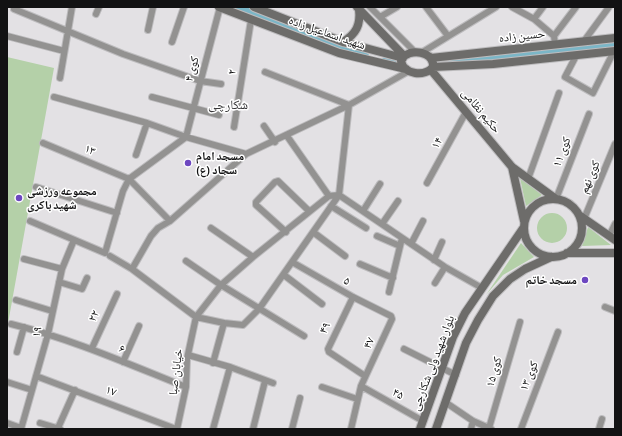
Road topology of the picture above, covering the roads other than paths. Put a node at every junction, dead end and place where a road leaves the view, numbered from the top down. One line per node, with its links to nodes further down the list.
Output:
1 (72, 7): 22 (street)
2 (99, 7): 18 (street)
3 (153, 7): 23 (street)
4 (184, 7): 29 (street)
5 (220, 7): 21 (main road, شهید اسماعیل زاده); 41 (street, کوی ۴)
6 (254, 7): 30 (main road, شهید اسماعیل زاده)
7 (370, 7): 19 (street)
8 (396, 7): 19 (street)
9 (426, 7): 25 (street)
10 (496, 7): 17 (street)
11 (512, 7): 20 (street)
12 (543, 7): 20 (street)
13 (576, 7): 27 (street)
14 (609, 7): 28 (street)
15 (358, 8): 30 (main road); 35 (main road)
16 (14, 9): 22 (street)
17 (486, 9): 25 (street)
18 (96, 14)
19 (380, 17): 33 (street)
20 (534, 19): 27 (street)
21 (251, 20): 38 (main road, شهید اسماعیل زاده); 53 (street, ۲)
22 (68, 30): 31 (street); 41 (street)
23 (148, 30)
24 (7, 36): 31 (street)
25 (448, 36): 33 (street)
26 (615, 38): 28 (main road, حسین زاده)
27 (555, 40): 28 (main road, حسین زاده); 36 (main road, حسین زاده)
28 (584, 41)
29 (172, 42)
30 (342, 42): 35 (main road, شهید اسماعیل زاده)
31 (64, 51): 40 (street)
32 (615, 51): 34 (main road); 34 (street)
33 (419, 53): 35 (main road); 36 (main road)
34 (576, 56): 37 (main road)
35 (404, 57): 38 (main road)
36 (431, 58): 37 (main road)
37 (432, 68): 38 (main road, شهید اسماعیل زاده); 48 (main road, حکیم نظامی)
38 (407, 70): 46 (street)
39 (265, 72): 46 (street)
40 (60, 78)
41 (200, 81): 42 (street); 47 (street, کوی ۴)
42 (221, 84)
43 (559, 93): 63 (street)
44 (54, 97): 51 (street)
45 (152, 97): 47 (street)
46 (349, 105): 54 (street); 67 (street)
47 (193, 108): 49 (street); 55 (street, کوی ۴)
48 (466, 112): 61 (main road, حکیم نظامی); 64 (street, ۱۴)
49 (219, 114)
50 (589, 114): 69 (street, کوی ۱۱)
51 (147, 123): 55 (street); 60 (street)
52 (264, 126): 56 (street)
53 (234, 127)
54 (287, 136): 56 (street); 68 (street)
55 (186, 137): 59 (street); 62 (street)
56 (275, 142): 59 (street)
57 (43, 143): 62 (street, ۱۳)
58 (615, 144): 75 (street, کوی نهم)
59 (246, 154): 77 (street)
60 (136, 155)
61 (512, 167): 63 (main road, حکیم نظامی); 80 (main road, حکیم نظامی)
62 (129, 179): 74 (street); 77 (street)
63 (528, 179): 69 (main road, حکیم نظامی)
64 (427, 183)
65 (380, 184): 72 (street)
66 (36, 187): 74 (street)
67 (339, 195): 68 (street); 71 (street); 72 (street)
68 (329, 196): 73 (street)
69 (556, 199): 75 (main road); 80 (main road)
70 (398, 201): 79 (street)
71 (331, 206): 83 (street); 85 (street)
72 (363, 211): 79 (street)
73 (309, 212): 84 (street); 84 (street)
74 (117, 213): 89 (street)
75 (581, 217): 88 (main road); 93 (main road)
76 (30, 221): 89 (street)
77 (170, 221): 106 (street)
78 (423, 221): 91 (street)
79 (382, 224): 87 (street)
80 (524, 224): 98 (main road); 113 (main road, بلوار شهید ولی شکارچی)
81 (615, 224): 88 (street)
82 (212, 228): 97 (street)
83 (366, 228)
84 (286, 232): 97 (street)
85 (313, 232): 96 (street); 102 (street)
86 (377, 236): 92 (street)
87 (402, 238): 91 (street); 92 (street)
88 (612, 238)
89 (74, 240): 105 (street, ۱۹)
90 (442, 242): 100 (street)
91 (411, 244): 100 (street)
92 (400, 246): 109 (street)
93 (567, 253): 94 (main road); 98 (main road)
94 (615, 253)
95 (110, 256): 106 (street)
96 (345, 256)
97 (253, 257): 112 (street)
98 (551, 257): 141 (main road)
99 (24, 259): 105 (street)
100 (434, 260): 104 (street)
101 (186, 261): 112 (street)
102 (292, 262): 107 (street); 116 (street, ۵)
103 (360, 264): 109 (street)
104 (445, 267): 111 (street); 113 (street)
105 (62, 269): 110 (street, ۱۹)
106 (132, 269): 123 (street)
107 (284, 276): 118 (street); 120 (street)
108 (87, 278): 110 (street)
109 (393, 278): 114 (street)
110 (59, 282): 121 (street, ۱۹)
111 (435, 283)
112 (221, 286): 120 (street); 123 (street)
113 (482, 288): 140 (main road, بلوار شهید ولی شکارچی)
114 (389, 292)
115 (117, 294): 133 (street, ۲۲)
116 (353, 297): 124 (street, ۵); 143 (street, ۴۹)
117 (16, 300): 121 (street)
118 (322, 304)
119 (605, 307): 122 (street)
120 (259, 309): 126 (street); 132 (street)
121 (52, 311): 131 (street, ۱۹)
122 (615, 311)
123 (196, 317): 126 (street); 136 (street, خیابان صبا)
124 (392, 319): 143 (street, ۴۷)
125 (520, 322): 169 (street, کوی ۱۵)
126 (224, 323): 138 (street)
127 (11, 324): 129 (street, ۶)
128 (139, 326): 137 (street)
129 (24, 327): 131 (street, ۶); 135 (street)
130 (558, 332): 170 (street, کوی ۱۳)
131 (48, 334): 133 (street, ۶); 142 (street, ۱۹)
132 (304, 336)
133 (92, 348): 137 (street, ۶)
134 (404, 349): 140 (street)
135 (17, 352)
136 (188, 355): 138 (street); 148 (street, خیابان صبا)
137 (123, 362): 148 (street, ۶)
138 (212, 362): 139 (street)
139 (230, 367): 144 (street); 163 (street)
140 (442, 368): 141 (street); 159 (main road, بلوار شهید ولی شکارچی)
141 (456, 375): 154 (main road)
142 (36, 376): 150 (street, ۱۹); 151 (street, ۱۷)
143 (365, 376): 147 (street, ۴۷)
144 (266, 381): 146 (street); 164 (street)
145 (7, 382): 150 (street)
146 (273, 383)
147 (361, 386): 153 (street, ۴۷); 159 (street, ۴۵)
148 (186, 387): 162 (street, خیابان صبا)
149 (322, 387): 153 (street)
150 (32, 390): 160 (street, ۱۹)
151 (75, 390): 161 (street); 162 (street, ۱۷)
152 (300, 398): 165 (street)
153 (358, 399): 166 (street, ۴۷)
154 (445, 402): 156 (street); 167 (main road)
155 (602, 419): 171 (street)
156 (474, 421): 168 (street); 169 (street)
157 (7, 423): 160 (street)
158 (40, 423): 161 (street)
159 (422, 425)
160 (21, 428)
161 (59, 429)
162 (177, 429)
163 (213, 429)
164 (253, 429)
165 (292, 429)
166 (351, 429)
167 (436, 429)
168 (471, 429)
169 (490, 429)
170 (520, 429)
171 (599, 429)

